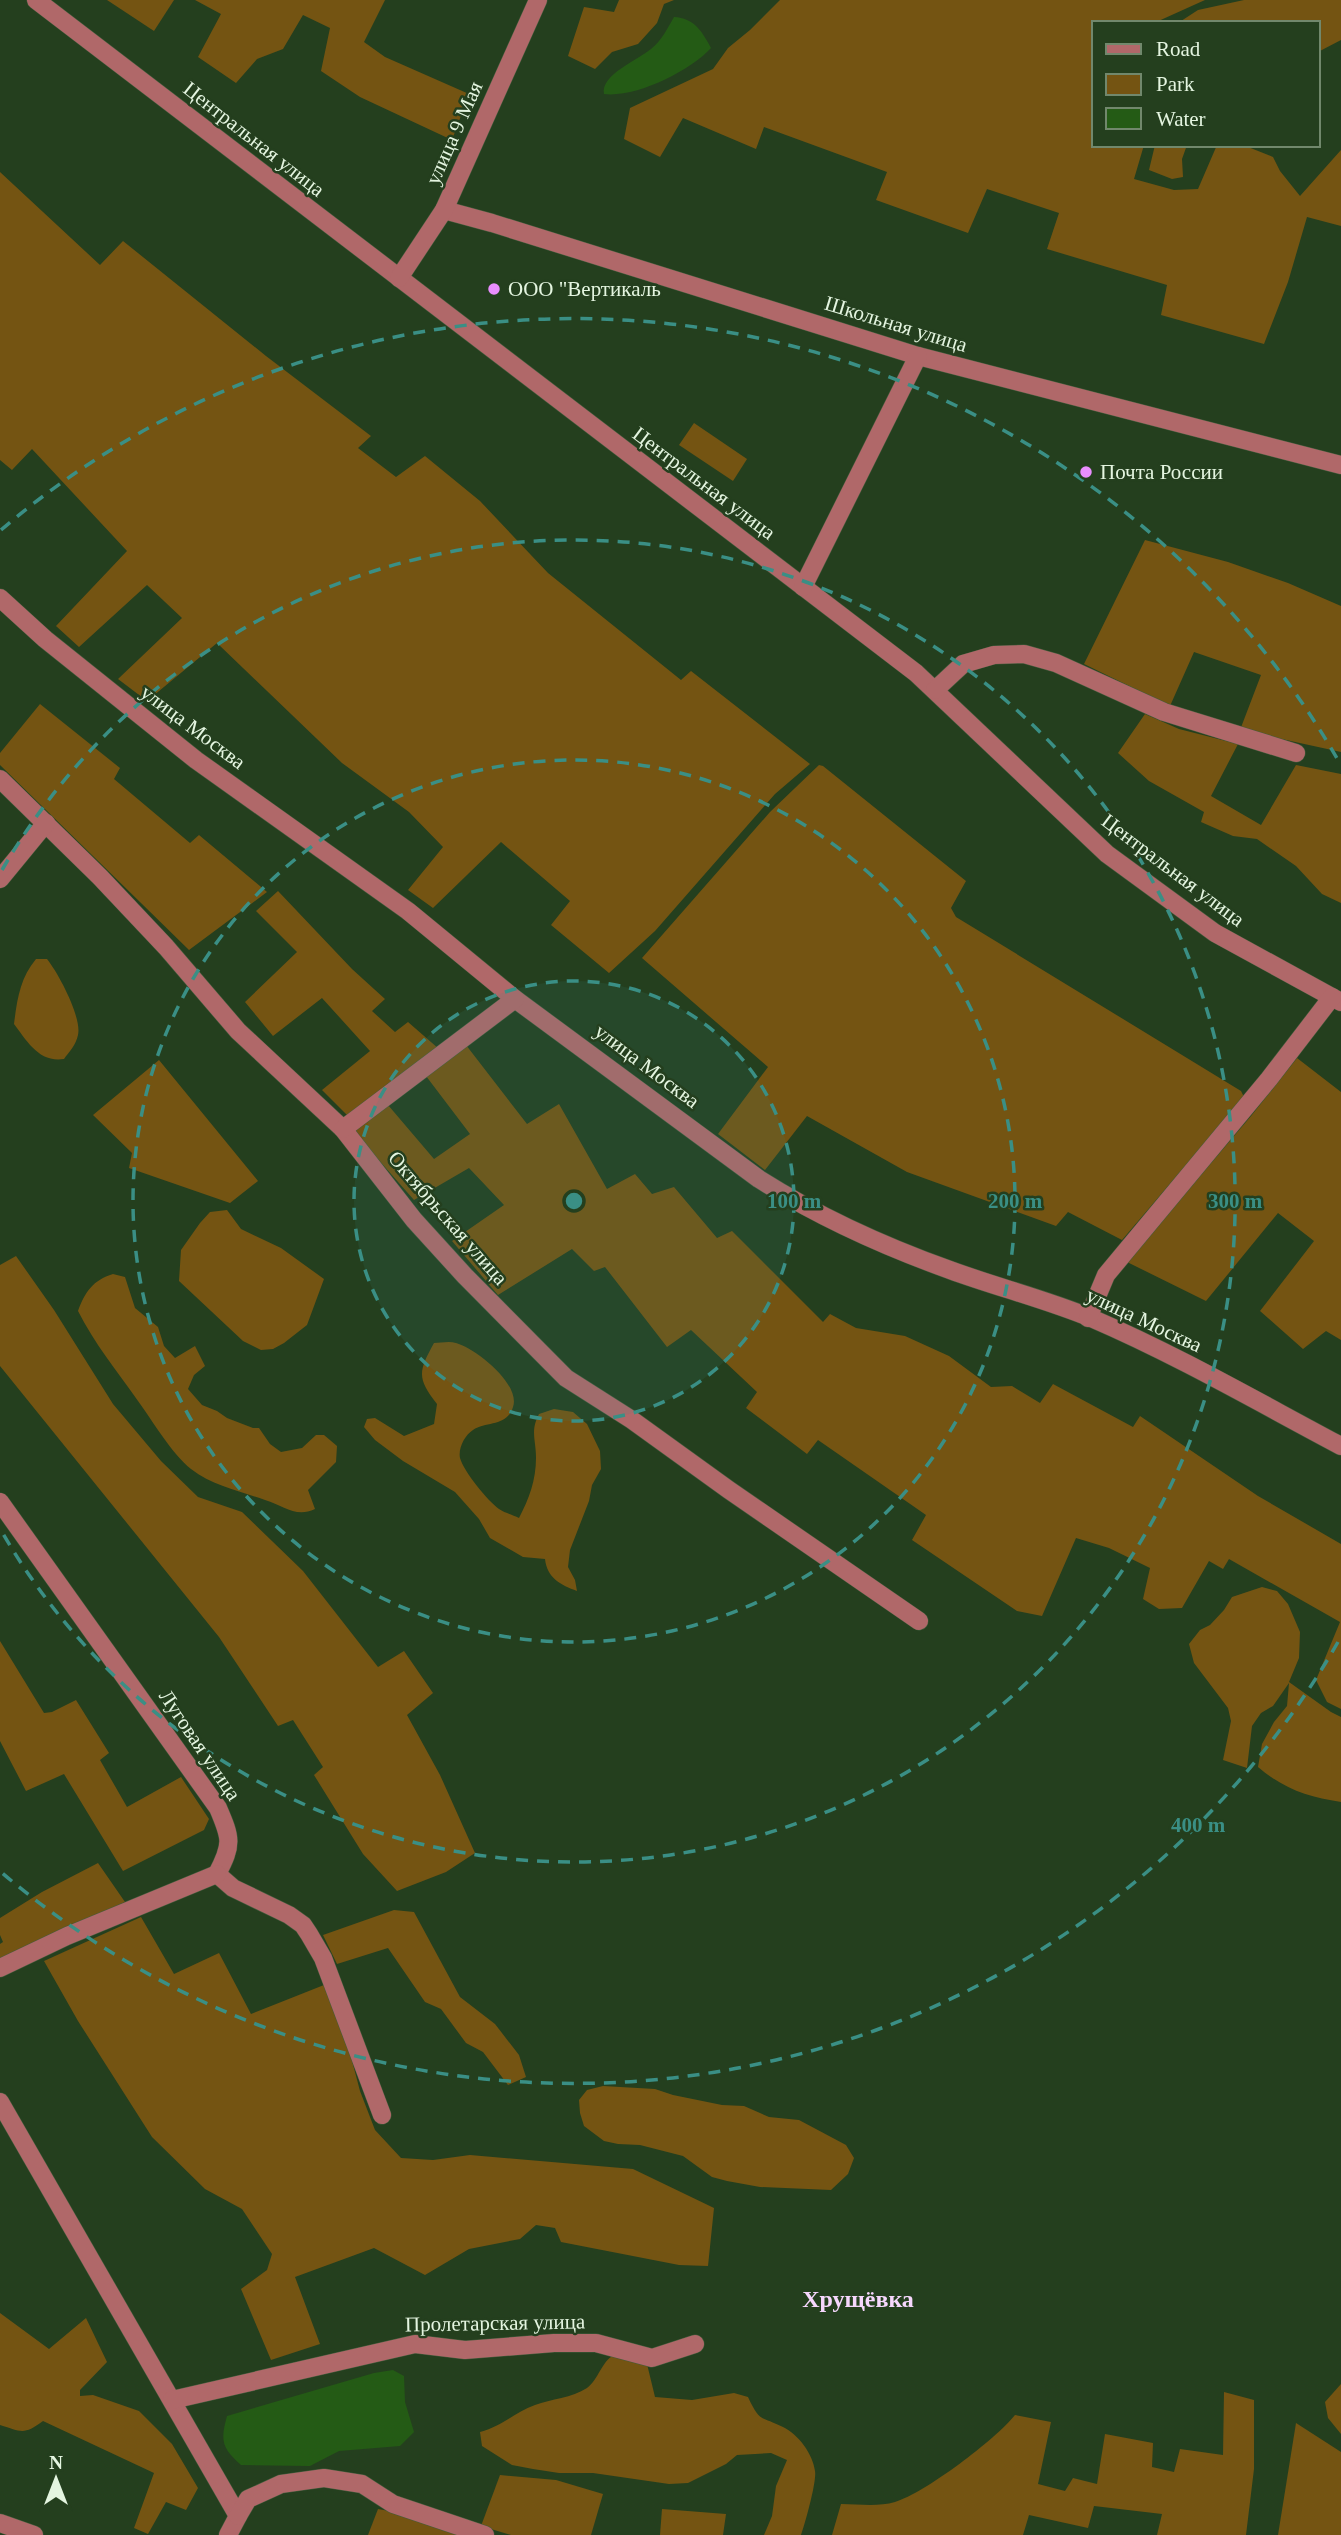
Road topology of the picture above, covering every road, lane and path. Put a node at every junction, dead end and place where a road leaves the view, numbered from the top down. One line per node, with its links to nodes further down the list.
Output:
1 (36, 0): 4 (street, Центральная улица)
2 (538, 0): 3 (street, улица 9 Мая)
3 (444, 210): 4 (street, улица 9 Мая); 5 (street, Школьная улица)
4 (398, 278): 7 (street, Центральная улица)
5 (918, 356): 6 (street, Школьная улица); 7 (street)
6 (1341, 465)
7 (803, 587): 9 (street, Центральная улица)
8 (0, 598): 14 (street, улица Москва)
9 (936, 690): 10 (street); 15 (street, Центральная улица)
10 (1296, 754)
11 (0, 779): 12 (street, Октябрьская улица)
12 (46, 823): 13 (street); 16 (street, Октябрьская улица)
13 (0, 879)
14 (515, 999): 16 (street); 17 (street, улица Москва)
15 (1337, 1000): 17 (street)
16 (343, 1129): 20 (street, Октябрьская улица)
17 (1088, 1318): 18 (street, улица Москва)
18 (1341, 1446)
19 (0, 1502): 21 (street, Луговая улица)
20 (919, 1621)
21 (218, 1874): 22 (street); 24 (street)
22 (0, 1968)
23 (0, 2102): 26 (street)
24 (382, 2115)
25 (695, 2344): 26 (street, Пролетарская улица)
26 (172, 2400): 27 (street)
27 (238, 2516): 30 (street); 31 (street)
28 (0, 2523): 29 (street)
29 (34, 2535)
30 (228, 2535)
31 (485, 2535)

